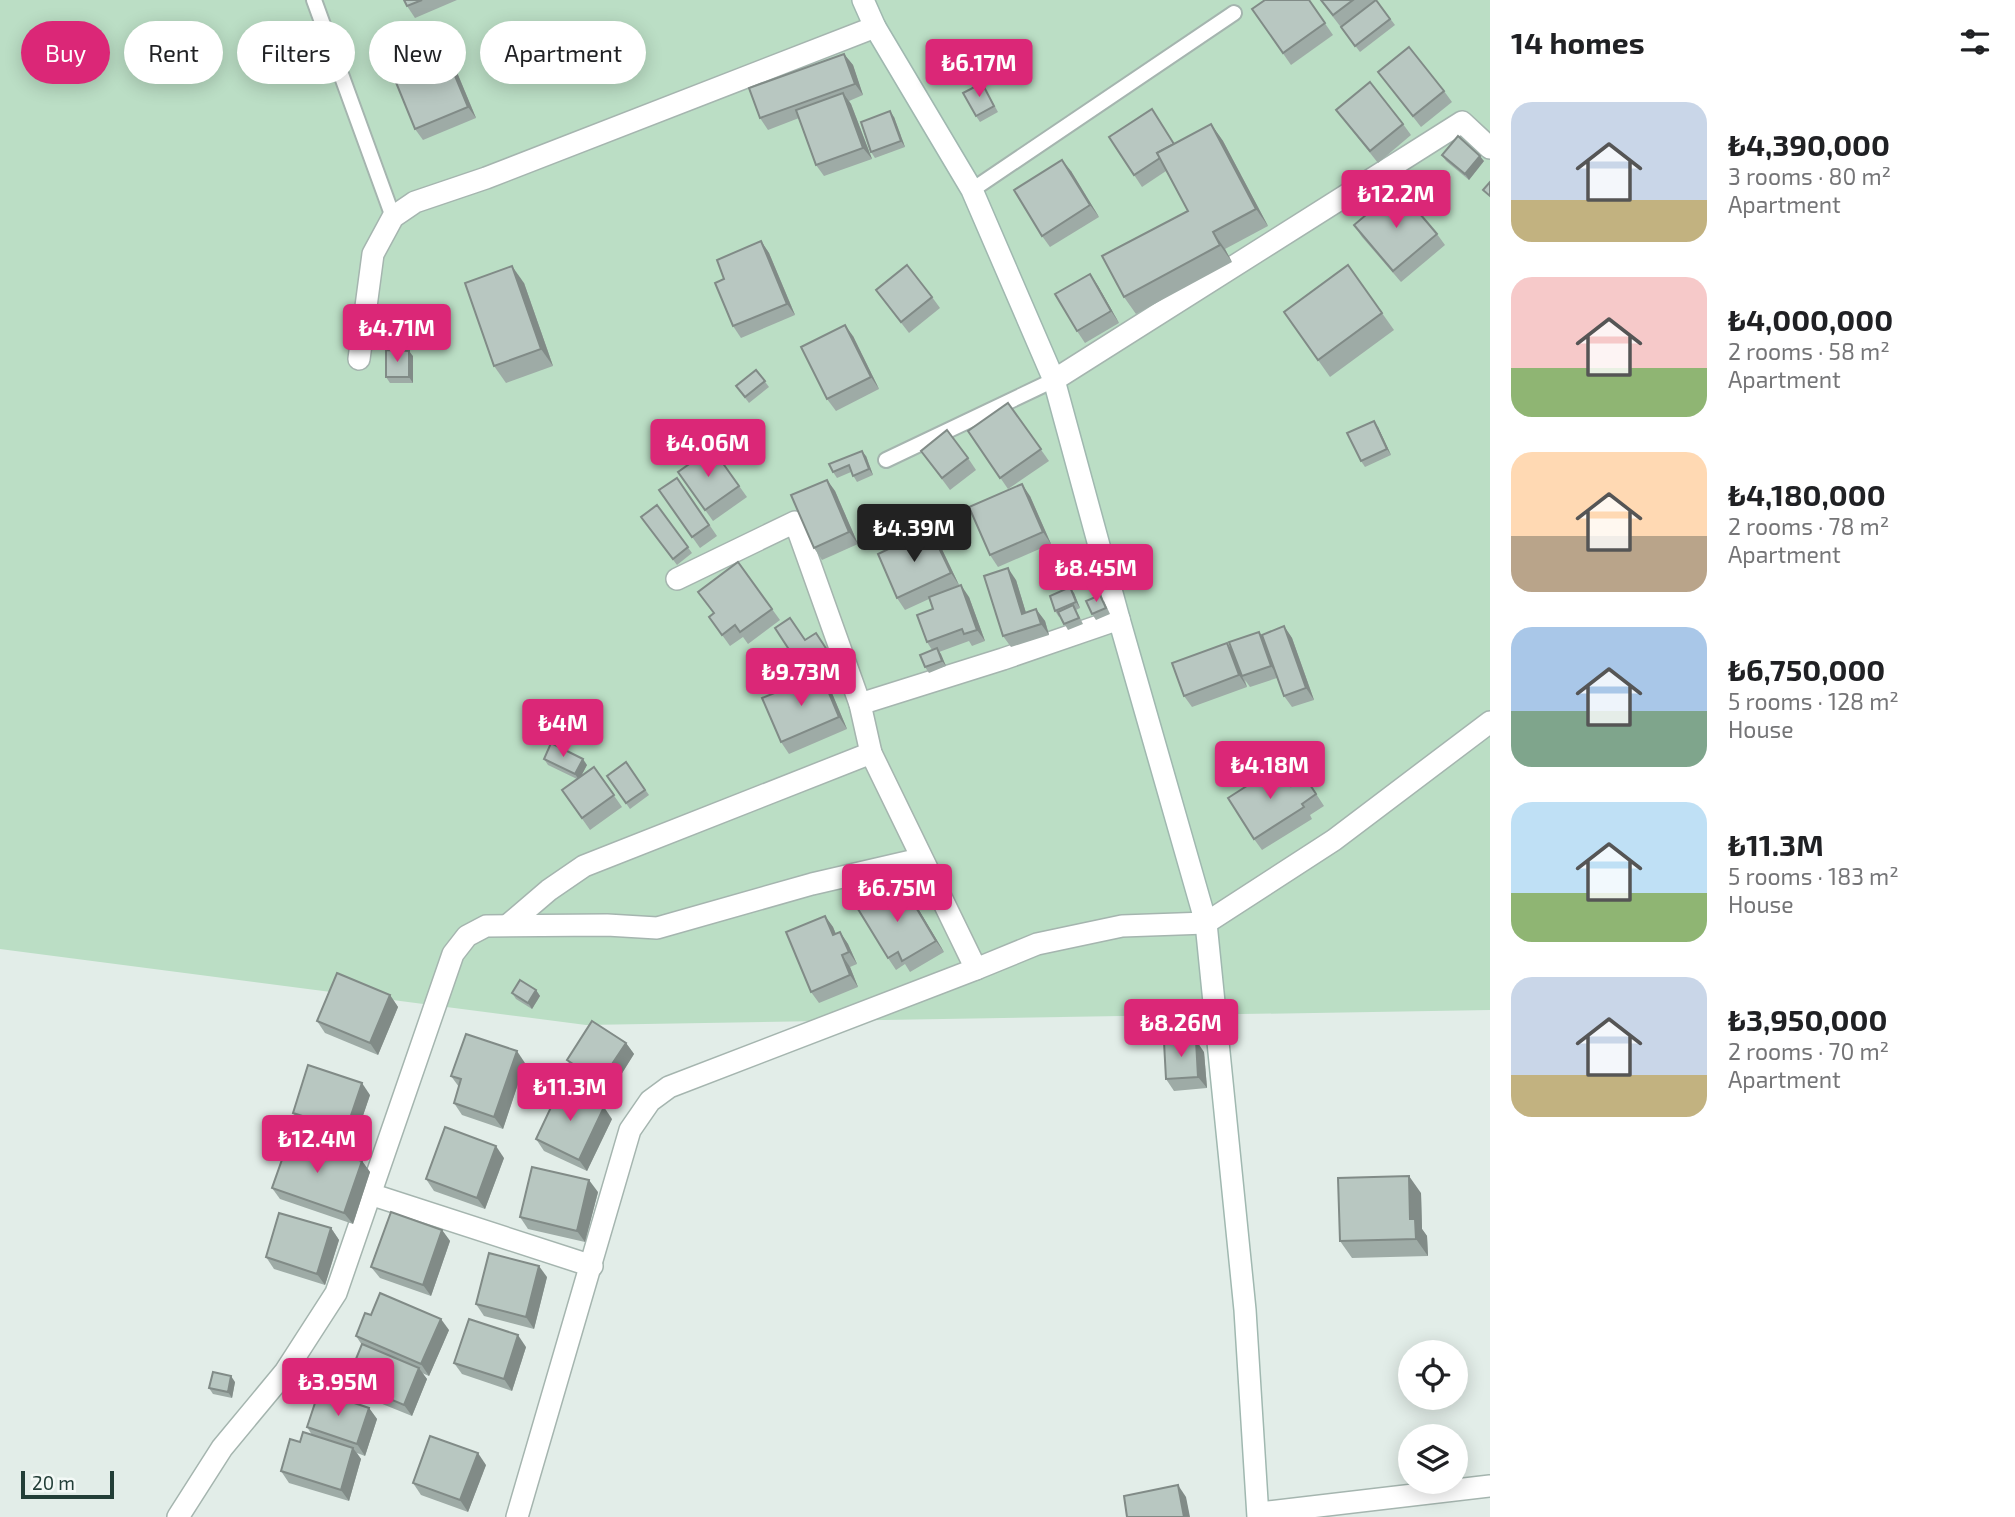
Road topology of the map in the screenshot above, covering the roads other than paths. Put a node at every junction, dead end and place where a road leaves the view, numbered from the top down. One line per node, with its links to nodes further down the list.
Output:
1 (314, 0): 7 (lane)
2 (863, 0): 4 (street)
3 (1234, 13): 6 (lane)
4 (875, 27): 6 (street); 7 (street)
5 (1490, 148): 9 (street)
6 (972, 190): 9 (street)
7 (393, 217): 8 (street)
8 (359, 359)
9 (1054, 380): 10 (lane); 12 (street)
10 (887, 460)
11 (677, 579): 13 (street)
12 (1119, 619): 13 (street); 17 (street)
13 (860, 704): 15 (street)
14 (1490, 722): 17 (street)
15 (871, 753): 16 (street); 18 (street)
16 (920, 859): 18 (street); 19 (street)
17 (1206, 923): 19 (street); 23 (street)
18 (508, 925): 20 (street)
19 (976, 969): 21 (street)
20 (370, 1194): 21 (street); 24 (street)
21 (592, 1266): 25 (street)
22 (1490, 1486): 23 (street)
23 (1259, 1515)
24 (178, 1517)
25 (517, 1517)

